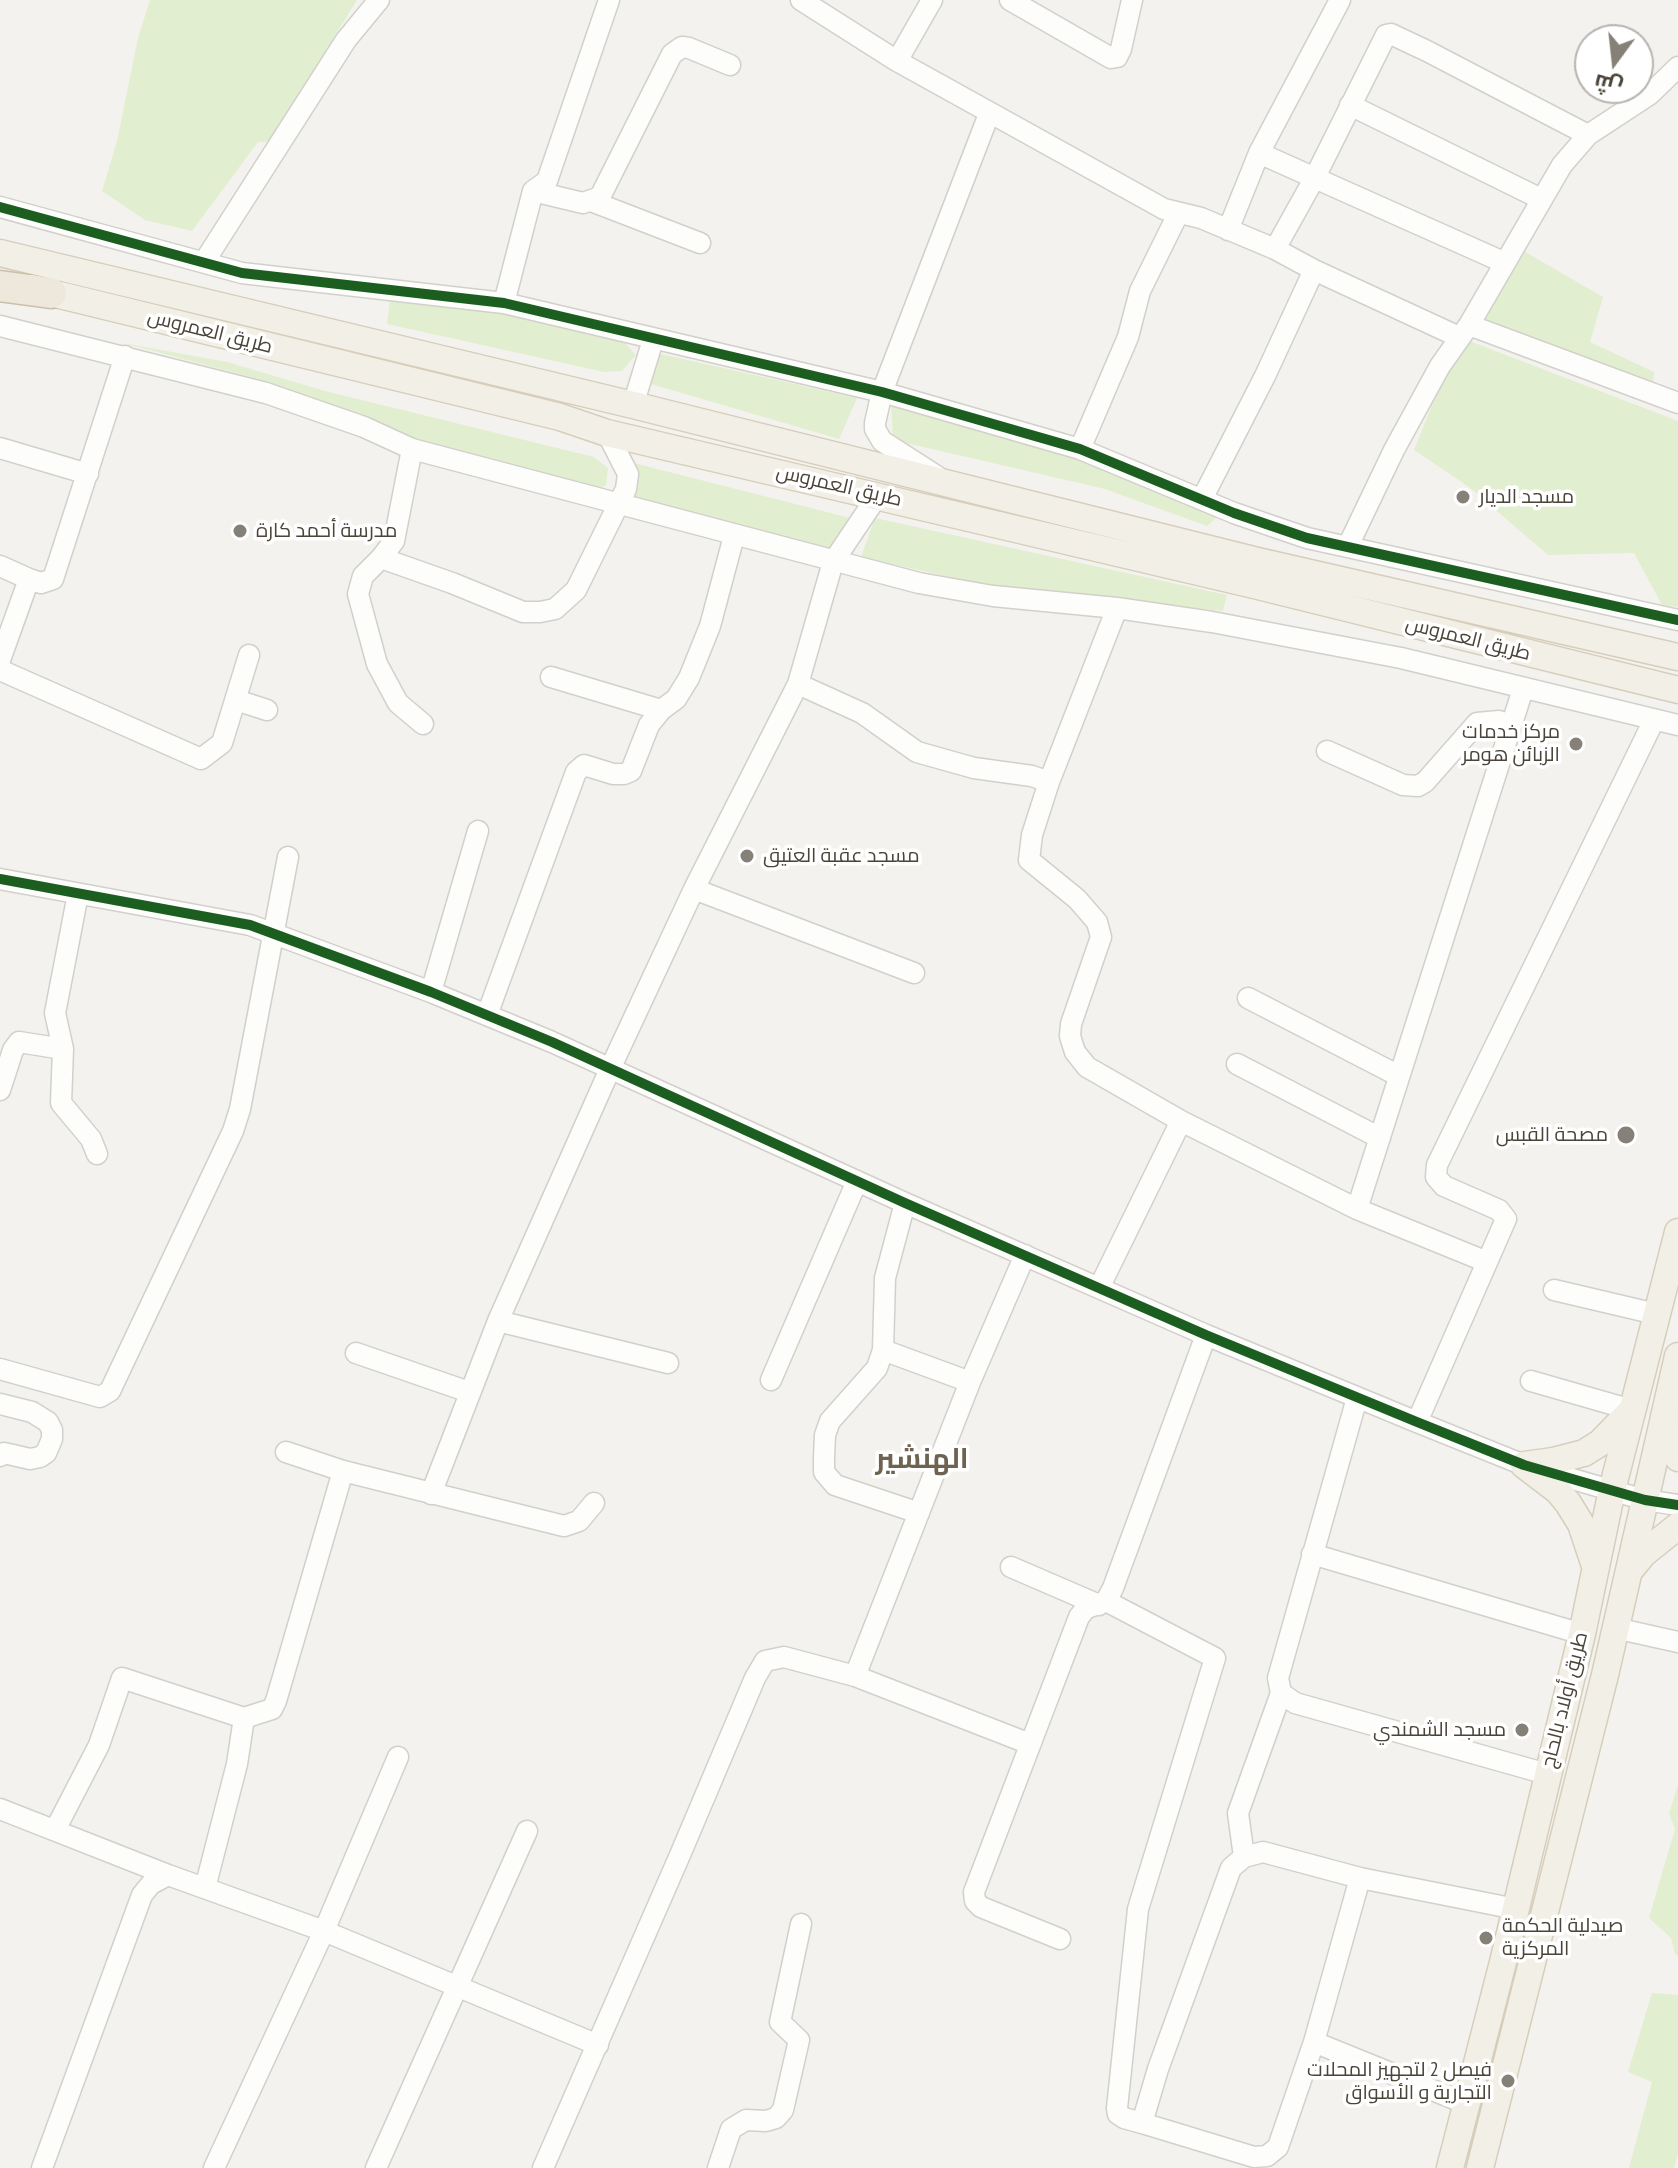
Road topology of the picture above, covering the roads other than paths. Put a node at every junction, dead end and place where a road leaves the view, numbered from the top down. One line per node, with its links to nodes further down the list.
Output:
1 (379, 0): 25 (street)
2 (609, 0): 16 (street)
3 (801, 0): 8 (street)
4 (932, 0): 8 (street)
5 (1010, 0): 6 (street)
6 (1132, 0)
7 (1340, 0): 14 (street)
8 (897, 61): 12 (street)
9 (730, 65): 18 (street)
10 (1675, 77): 13 (street)
11 (1350, 105): 13 (street); 15 (street); 17 (street)
12 (989, 114): 20 (street); 35 (street)
13 (1588, 135): 17 (street)
14 (1259, 153): 15 (street); 21 (street)
15 (1314, 179): 23 (street); 26 (street)
16 (533, 191): 18 (street); 30 (street)
17 (1541, 199): 26 (street)
18 (591, 201): 22 (street)
19 (0, 207): 25 (street)
20 (1178, 214): 21 (street); 41 (street)
21 (1228, 230): 23 (street)
22 (700, 243)
23 (1275, 249): 27 (street)
24 (0, 253): 37 (main road, طريق العمروس)
25 (204, 262): 30 (street)
26 (1503, 262): 32 (street)
27 (1314, 270): 32 (street); 45 (street)
28 (0, 283): 29 (highway)
29 (51, 293): 38 (main road, طريق العمروس)
30 (504, 303): 33 (street)
31 (0, 326): 34 (street)
32 (1464, 331): 36 (street); 48 (street)
33 (653, 340): 35 (street); 37 (street)
34 (125, 356): 40 (street); 42 (street)
35 (882, 392): 41 (street); 43 (street)
36 (1678, 403)
37 (633, 405): 43 (main road, طريق العمروس)
38 (607, 433): 44 (main road, طريق العمروس); 46 (street)
39 (0, 448): 42 (street)
40 (412, 449): 46 (street); 49 (street)
41 (1080, 449): 45 (street)
42 (88, 474): 52 (street)
43 (945, 482): 56 (main road, طريق العمروس)
44 (878, 495): 50 (street); 62 (main road, طريق العمروس)
45 (1202, 499): 48 (street)
46 (619, 504): 47 (street); 49 (street)
47 (734, 536): 50 (street); 65 (street)
48 (1348, 546): 54 (street)
49 (381, 558): 67 (street)
50 (833, 562): 53 (street); 60 (street)
51 (0, 566): 52 (street)
52 (29, 579): 57 (street)
53 (1117, 608): 61 (street); 71 (street)
54 (1678, 620)
55 (249, 655): 63 (street)
56 (1678, 657)
57 (0, 660)
58 (0, 670): 63 (street)
59 (551, 677): 65 (street)
60 (798, 684): 71 (street); 75 (street)
61 (1523, 689): 66 (street); 68 (street)
62 (1678, 690)
63 (236, 700): 64 (street)
64 (267, 710)
65 (661, 710): 81 (street)
66 (1654, 720): 69 (street); 95 (street)
67 (423, 724)
68 (1511, 725): 70 (street); 85 (street)
69 (1678, 725)
70 (1327, 751)
71 (1049, 782): 87 (street)
72 (478, 831): 79 (street)
73 (288, 857): 77 (street)
74 (0, 879): 76 (street)
75 (694, 889): 78 (street); 84 (street)
76 (78, 894): 77 (street); 82 (street)
77 (274, 933): 79 (street); 105 (street)
78 (914, 973)
79 (431, 992): 81 (street)
80 (1248, 998): 85 (street)
81 (487, 1015): 84 (street)
82 (63, 1049): 86 (street); 89 (street)
83 (1237, 1064): 88 (street)
84 (610, 1069): 90 (street); 99 (street)
85 (1399, 1076): 88 (street)
86 (0, 1090)
87 (1181, 1121): 92 (street); 96 (street)
88 (1380, 1138): 92 (street)
89 (97, 1154)
90 (857, 1181): 91 (street); 106 (street)
91 (905, 1203): 94 (street); 101 (street)
92 (1357, 1209): 95 (street)
93 (1678, 1232): 98 (main road, طريق أولاد بالحاج)
94 (1025, 1255): 96 (street); 108 (street)
95 (1487, 1262): 114 (street)
96 (1099, 1288): 100 (street)
97 (1554, 1290): 98 (street)
98 (1656, 1314): 112 (main road, طريق أولاد بالحاج)
99 (498, 1321): 104 (street); 109 (street)
100 (1206, 1335): 110 (street); 131 (street)
101 (883, 1350): 108 (street); 125 (street)
102 (356, 1353): 109 (street)
103 (1678, 1356): 113 (main road, طريق أولاد بالحاج)
104 (668, 1363)
105 (5, 1370): 111 (street)
106 (771, 1380)
107 (1531, 1381): 112 (street)
108 (970, 1382): 125 (street)
109 (469, 1392): 121 (street)
110 (1357, 1398): 114 (street); 127 (street)
111 (3, 1405): 116 (street)
112 (1632, 1410): 118 (main road); 120 (main road, طريق أولاد بالحاج)
113 (1664, 1416): 117 (main road); 122 (main road, طريق أولاد بالحاج)
114 (1417, 1422): 118 (street)
115 (286, 1452): 119 (street)
116 (0, 1456)
117 (1678, 1458)
118 (1524, 1465): 120 (street); 128 (main road)
119 (343, 1471): 121 (street); 137 (street)
120 (1612, 1490): 122 (street); 128 (main road, طريق أولاد بالحاج)
121 (431, 1494): 123 (street)
122 (1645, 1500): 124 (street); 130 (main road, طريق أولاد بالحاج)
123 (594, 1503)
124 (1678, 1505)
125 (919, 1513): 135 (street)
126 (1678, 1526): 130 (main road)
127 (1312, 1554): 133 (street); 136 (street)
128 (1595, 1566): 133 (main road, طريق أولاد بالحاج)
129 (1011, 1567): 131 (street)
130 (1628, 1572): 132 (main road, طريق أولاد بالحاج)
131 (1103, 1603): 138 (street); 156 (street)
132 (1615, 1628): 134 (street); 163 (main road, طريق أولاد بالحاج)
133 (1582, 1634): 140 (main road, طريق أولاد بالحاج)
134 (1678, 1642)
135 (855, 1676): 138 (street); 154 (street)
136 (1281, 1693): 140 (street); 144 (street)
137 (244, 1718): 142 (street); 147 (street)
138 (1030, 1744): 151 (street)
139 (398, 1757): 150 (street)
140 (1547, 1774): 148 (main road, طريق أولاد بالحاج)
141 (0, 1809): 142 (street)
142 (55, 1830): 145 (street)
143 (527, 1831): 152 (street)
144 (1244, 1857): 146 (street); 156 (street)
145 (168, 1875): 147 (street); 157 (street)
146 (1360, 1878): 148 (street); 153 (street)
147 (205, 1888): 150 (street)
148 (1516, 1909): 155 (main road, طريق أولاد بالحاج)
149 (801, 1924): 161 (street)
150 (324, 1931): 152 (street); 158 (street)
151 (1060, 1939)
152 (457, 1987): 154 (street); 159 (street)
153 (1314, 2042): 155 (street); 156 (street)
154 (598, 2045): 160 (street)
155 (1467, 2104): 162 (main road, طريق أولاد بالحاج)
156 (1142, 2123)
157 (42, 2168)
158 (214, 2168)
159 (376, 2168)
160 (543, 2168)
161 (718, 2168)
162 (1450, 2168)
163 (1480, 2168)

